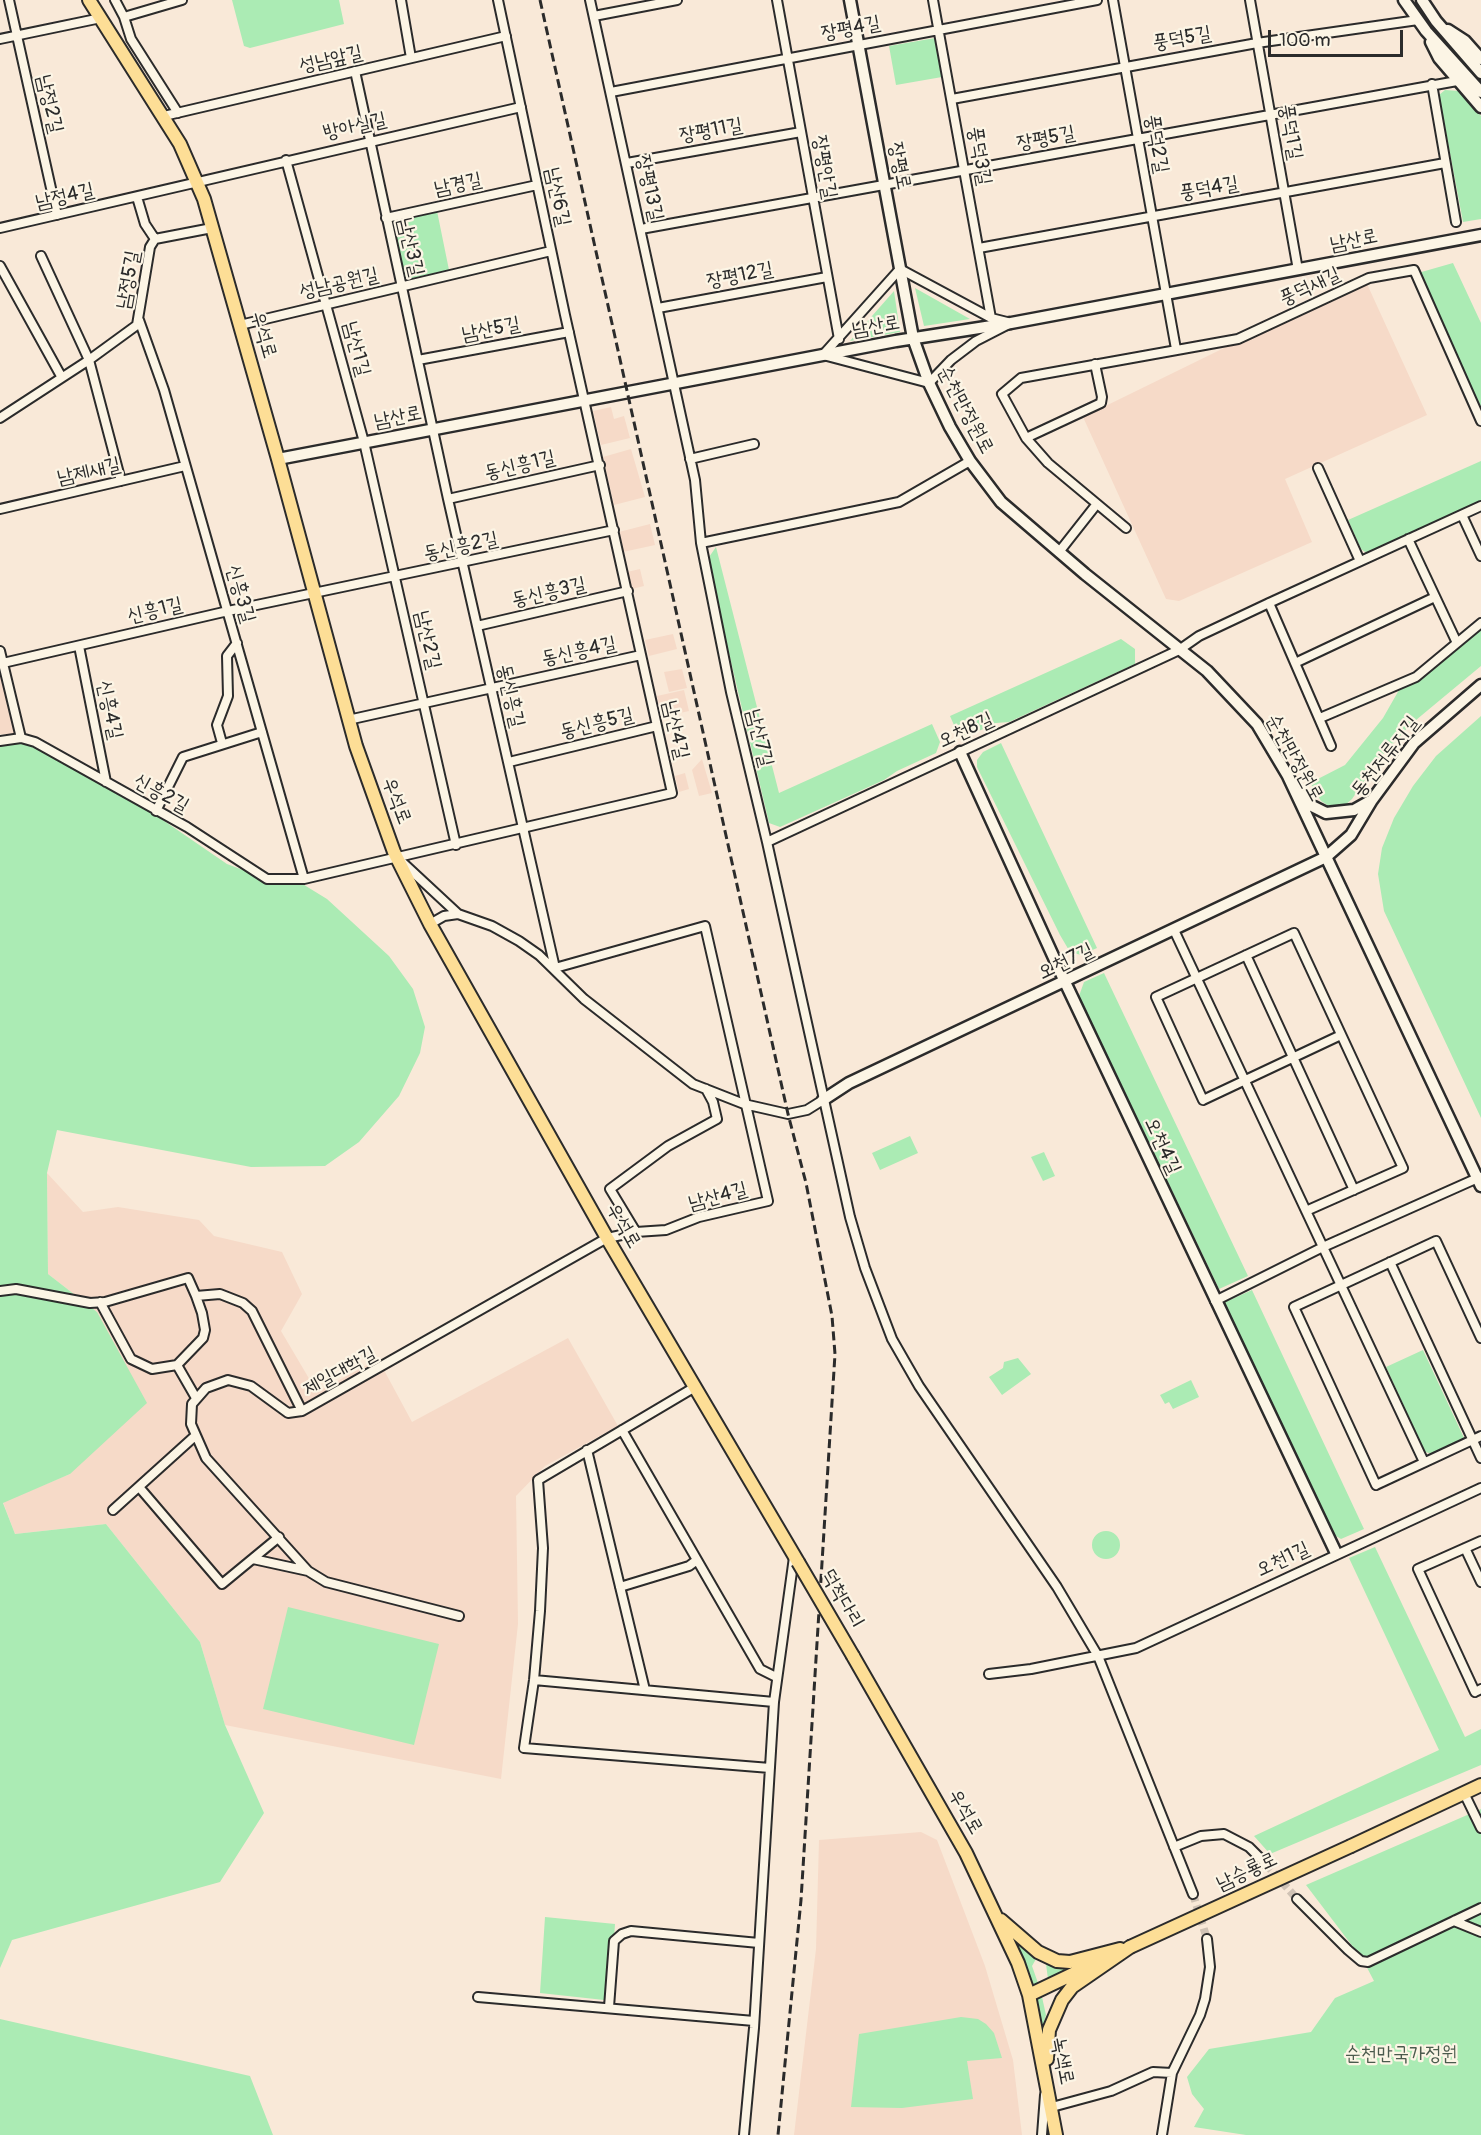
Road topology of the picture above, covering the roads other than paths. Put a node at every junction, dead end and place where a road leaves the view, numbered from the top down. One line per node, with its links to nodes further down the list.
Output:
1 (9, 0): 24 (street, 남정2길)
2 (89, 0): 19 (main road, 우석로)
3 (115, 0): 18 (street)
4 (182, 0): 18 (street)
5 (401, 0): 29 (street)
6 (498, 0): 25 (street, 남산6길)
7 (590, 0): 17 (street, 장평13길)
8 (677, 0): 17 (street)
9 (777, 0): 30 (street, 장평안길)
10 (850, 0): 28 (street, 장평로)
11 (933, 0): 22 (street, 풍덕3길)
12 (1097, 0): 22 (street, 장평4길)
13 (1113, 0): 32 (street, 풍덕2길)
14 (1250, 0): 27 (street, 풍덕1길)
15 (1404, 0): 20 (street)
16 (1422, 0): 21 (street)
17 (594, 16): 37 (street, 장평13길)
18 (124, 17): 42 (street)
19 (101, 18): 24 (street); 44 (main road, 우석로)
20 (1418, 20): 23 (street); 27 (street, 풍덕5길)
21 (1436, 21): 31 (street); 34 (street)
22 (939, 29): 28 (street, 장평4길); 39 (street, 풍덕3길)
23 (1426, 31): 35 (street); 38 (street)
24 (17, 36): 26 (street); 58 (street, 남정2길)
25 (506, 36): 29 (street, 성남앞길); 40 (street, 남산6길)
26 (0, 39)
27 (1257, 43): 32 (street, 풍덕5길); 43 (street, 풍덕1길)
28 (858, 44): 30 (street, 장평4길); 54 (street, 장평로)
29 (411, 58): 33 (street, 성남앞길)
30 (787, 58): 37 (street, 장평4길); 45 (street, 장평안길)
31 (1481, 59)
32 (1125, 66): 39 (street, 풍덕5길); 46 (street, 풍덕2길)
33 (355, 71): 42 (street, 성남앞길); 47 (street, 남산3길)
34 (1481, 73)
35 (1457, 81): 36 (street, 장평5길); 41 (street)
36 (1432, 84): 43 (street, 장평5길); 49 (street)
37 (611, 92): 50 (street, 장평13길)
38 (1481, 92)
39 (952, 99): 51 (street, 풍덕3길)
40 (521, 107): 47 (street, 방아실길); 53 (street, 남산6길)
41 (1481, 107)
42 (178, 113): 44 (street, 성남앞길)
43 (1270, 114): 46 (street, 장평5길); 55 (street, 풍덕1길)
44 (164, 116): 52 (main road, 우석로)
45 (801, 132): 50 (street, 장평11길); 57 (street, 장평안길)
46 (1138, 139): 51 (street, 장평5길); 59 (street, 풍덕2길)
47 (369, 141): 48 (street, 방아실길); 60 (street, 남산3길)
48 (286, 160): 52 (street, 방아실길); 76 (street, 남산1길)
49 (1445, 163): 55 (street, 풍덕4길); 61 (street)
50 (627, 164): 64 (street, 장평13길)
51 (965, 171): 54 (street, 장평5길); 67 (street, 풍덕3길)
52 (198, 182): 56 (street, 남정4길); 63 (main road, 우석로)
53 (537, 185): 60 (street, 남경길); 68 (street, 남산6길)
54 (884, 186): 57 (street, 장평5길); 71 (street, 장평로)
55 (1283, 192): 59 (street, 풍덕4길); 72 (street, 풍덕1길)
56 (137, 197): 58 (street, 남정4길); 66 (street)
57 (813, 199): 64 (street, 장평5길); 73 (street, 장평안길)
58 (57, 215): 62 (street, 남정4길)
59 (1152, 216): 67 (street, 풍덕4길); 75 (street, 풍덕2길)
60 (387, 218): 74 (street, 남산3길)
61 (1456, 222)
62 (0, 228)
63 (212, 228): 66 (street, 남정5길); 81 (main road, 우석로)
64 (641, 229): 77 (street, 장평13길)
65 (1481, 236): 72 (street, 남산로)
66 (155, 239): 79 (street, 남정5길)
67 (979, 248): 78 (street, 풍덕3길)
68 (551, 251): 74 (street, 성남공원길); 82 (street, 남산6길)
69 (41, 256): 87 (street)
70 (0, 266): 90 (street)
71 (900, 269): 78 (street); 83 (street, 장평로); 84 (street)
72 (1298, 270): 75 (street, 남산로)
73 (827, 276): 77 (street, 장평12길); 84 (street, 장평안길)
74 (402, 286): 76 (street, 성남공원길); 88 (street, 남산3길)
75 (1167, 294): 80 (street, 남산로); 85 (street, 풍덕2길)
76 (326, 303): 81 (street, 성남공원길); 98 (street, 남산1길)
77 (658, 308): 91 (street, 장평13길)
78 (991, 318): 80 (street)
79 (139, 320): 87 (street, 남정5길); 104 (street)
80 (1011, 323): 83 (street, 남산로); 92 (street)
81 (240, 326): 100 (main road, 우석로)
82 (569, 332): 88 (street, 남산5길); 93 (street, 남산6길)
83 (913, 338): 86 (street, 남산로); 92 (street, 순천만정원로)
84 (839, 339): 86 (street)
85 (1176, 349): 89 (street, 풍덕새길); 95 (street, 풍덕새길)
86 (823, 355): 91 (street, 남산로); 92 (street)
87 (89, 360): 90 (street, 남정5길); 106 (street)
88 (418, 360): 96 (street, 남산3길)
89 (1095, 364): 97 (street); 97 (street, 풍덕새길)
90 (61, 376): 94 (street, 남정5길)
91 (675, 383): 93 (street, 남산로); 101 (street, 남산7길)
92 (929, 383): 102 (street, 순천만정원로)
93 (585, 400): 96 (street, 남산로); 103 (street, 남산4길)
94 (1, 414)
95 (1481, 421)
96 (434, 429): 98 (street, 남산로); 107 (street, 동신흥길)
97 (1026, 438): 108 (street, 풍덕새길)
98 (364, 442): 100 (street, 남산로); 120 (street, 남산2길)
99 (754, 444): 101 (street)
100 (278, 459): 122 (main road, 우석로)
101 (690, 459): 115 (street, 남산7길)
102 (970, 461): 115 (street); 116 (street, 순천만정원로)
103 (600, 465): 107 (street, 동신흥1길); 113 (street, 남산4길)
104 (185, 466): 106 (street, 남제새길); 125 (street, 신흥3길)
105 (1318, 468): 118 (street)
106 (121, 481): 110 (street, 남제새길)
107 (448, 499): 119 (street, 동신흥길)
108 (1096, 505): 112 (street, 풍덕새길); 116 (street)
109 (1481, 506): 111 (street)
110 (0, 509)
111 (1462, 515): 114 (street); 117 (street)
112 (1126, 528)
113 (614, 530): 119 (street, 동신흥2길); 121 (street, 남산4길)
114 (1408, 539): 118 (street); 123 (street)
115 (700, 543): 154 (street, 남산7길)
116 (1059, 552): 131 (street, 순천만정원로)
117 (1481, 556)
118 (1360, 561): 124 (street)
119 (463, 563): 120 (street, 동신흥2길); 127 (street, 동신흥길)
120 (396, 578): 122 (street, 동신흥2길); 138 (street, 남산2길)
121 (627, 591): 127 (street, 동신흥3길); 133 (street, 남산4길)
122 (314, 594): 125 (street, 신흥1길); 140 (main road, 우석로)
123 (1435, 597): 129 (street); 135 (street)
124 (1269, 603): 131 (street); 135 (street)
125 (228, 611): 128 (street, 신흥3길); 130 (street, 신흥1길)
126 (1481, 623): 129 (street)
127 (477, 626): 137 (street, 동신흥길)
128 (237, 643): 142 (street, 신흥3길); 145 (street)
129 (1456, 643): 139 (street)
130 (79, 646): 134 (street, 신흥1길); 149 (street, 신흥4길)
131 (1179, 650): 147 (street, 오천8길); 150 (street, 순천만정원로)
132 (0, 651): 134 (street)
133 (642, 655): 137 (street, 동신흥4길); 141 (street, 남산4길)
134 (3, 663): 143 (street)
135 (1295, 663): 139 (street)
136 (1481, 685): 151 (street, 동천저류지길)
137 (491, 688): 138 (street, 동신흥4길); 148 (street, 동신흥길)
138 (424, 703): 140 (street, 동신흥4길); 155 (street, 남산2길)
139 (1320, 718): 146 (street)
140 (348, 720): 157 (main road, 우석로)
141 (657, 726): 148 (street, 동신흥5길); 153 (street, 남산4길)
142 (262, 732): 145 (street); 158 (street, 신흥3길)
143 (21, 738): 144 (street); 149 (street, 신흥2길)
144 (0, 741)
145 (222, 744): 152 (street)
146 (1331, 746)
147 (960, 752): 154 (street, 오천8길); 165 (street, 오천4길)
148 (509, 762): 153 (street, 동신흥길)
149 (106, 782): 152 (street, 신흥2길)
150 (1293, 787): 151 (street); 156 (street, 순천만정원로)
151 (1372, 800): 156 (street, 동천저류지길)
152 (156, 811): 158 (street, 신흥2길)
153 (523, 829): 155 (street, 남산4길); 163 (street, 동신흥길)
154 (767, 842): 170 (street, 남산7길)
155 (456, 845): 157 (street, 남산4길)
156 (1326, 856): 161 (street, 오천7길); 172 (street, 순천만정원로)
157 (398, 859): 158 (street); 159 (street); 160 (main road, 우석로)
158 (304, 879)
159 (458, 914): 160 (street); 163 (street)
160 (430, 924): 176 (main road, 우석로)
161 (1174, 930): 164 (street); 165 (street, 오천7길)
162 (1246, 955): 164 (street); 166 (street); 167 (street)
163 (554, 968): 169 (street); 171 (street, 남산4길)
164 (1197, 978): 168 (street); 168 (street)
165 (1065, 982): 170 (street, 오천7길); 183 (street, 오천4길)
166 (1341, 1035): 167 (street); 173 (street)
167 (1293, 1057): 168 (street); 173 (street)
168 (1244, 1080): 174 (street)
169 (706, 1089): 171 (street); 175 (street)
170 (823, 1100): 171 (street); 211 (street, 남산7길)
171 (744, 1104): 175 (street, 남산4길)
172 (1480, 1180): 177 (street)
173 (1354, 1190): 174 (street)
174 (1306, 1211): 177 (street)
175 (636, 1232): 176 (street, 제일대학길)
176 (607, 1239): 186 (main road, 우석로); 188 (street, 제일대학길)
177 (1323, 1247): 179 (street); 183 (street)
178 (1390, 1262): 179 (street); 184 (street); 192 (street)
179 (1341, 1285): 195 (street); 195 (street)
180 (0, 1291): 182 (street)
181 (196, 1296): 182 (street); 185 (street); 188 (street)
182 (100, 1302): 185 (street)
183 (1215, 1302): 202 (street, 오천4길)
184 (1481, 1338)
185 (177, 1365): 187 (street)
186 (695, 1387): 189 (street); 203 (main road, 우석로)
187 (196, 1398): 188 (street, 제일대학길); 190 (street)
188 (302, 1411)
189 (622, 1431): 193 (street); 205 (street)
190 (195, 1436): 196 (street); 199 (street)
191 (1481, 1436): 192 (street)
192 (1473, 1440): 194 (street); 195 (street)
193 (587, 1450): 208 (street); 214 (street)
194 (1481, 1458)
195 (1424, 1462)
196 (139, 1487): 198 (street); 204 (street)
197 (1481, 1488): 202 (street, 오천1길)
198 (113, 1510)
199 (279, 1537): 204 (street); 206 (street)
200 (1481, 1541): 201 (street)
201 (1465, 1548): 207 (street); 215 (street)
202 (1336, 1553): 211 (street, 오천1길)
203 (796, 1559): 210 (main road, 덕척다리, bridge); 213 (street)
204 (253, 1560): 206 (street)
205 (697, 1560): 208 (street); 213 (street)
206 (308, 1571): 209 (street)
207 (1481, 1582)
208 (620, 1587): 216 (street)
209 (459, 1616)
210 (853, 1656): 227 (main road, 우석로)
211 (1098, 1656): 212 (street, 오천1길); 222 (street, 남산7길)
212 (989, 1674)
213 (776, 1677): 217 (street)
214 (534, 1680): 216 (street); 218 (street)
215 (1481, 1689)
216 (645, 1690): 217 (street)
217 (774, 1702): 218 (street)
218 (770, 1768): 231 (street)
219 (1481, 1785): 220 (main road, 남승룡로)
220 (1464, 1793): 221 (street); 232 (main road, 남승룡로, bridge)
221 (1481, 1828)
222 (1174, 1847): 223 (street); 224 (street, 남산7길)
223 (1266, 1864)
224 (1193, 1894)
225 (1298, 1899): 228 (street)
226 (1481, 1908): 228 (street)
227 (998, 1917): 232 (main road); 233 (main road, 우석로)
228 (1454, 1921): 229 (street)
229 (1481, 1932)
230 (1207, 1939): 237 (street)
231 (759, 1943): 235 (street); 236 (street)
232 (1130, 1947): 233 (main road, 남승룡로); 238 (main road)
233 (1029, 1995): 238 (main road, 녹색로)
234 (478, 1997): 235 (street)
235 (609, 2007): 236 (street)
236 (754, 2021): 240 (street)
237 (1172, 2073): 239 (street); 243 (street)
238 (1046, 2077): 239 (main road, 녹색로); 241 (street)
239 (1052, 2107): 242 (main road, 녹색로)
240 (744, 2135)
241 (1042, 2135)
242 (1056, 2135)
243 (1162, 2135)

